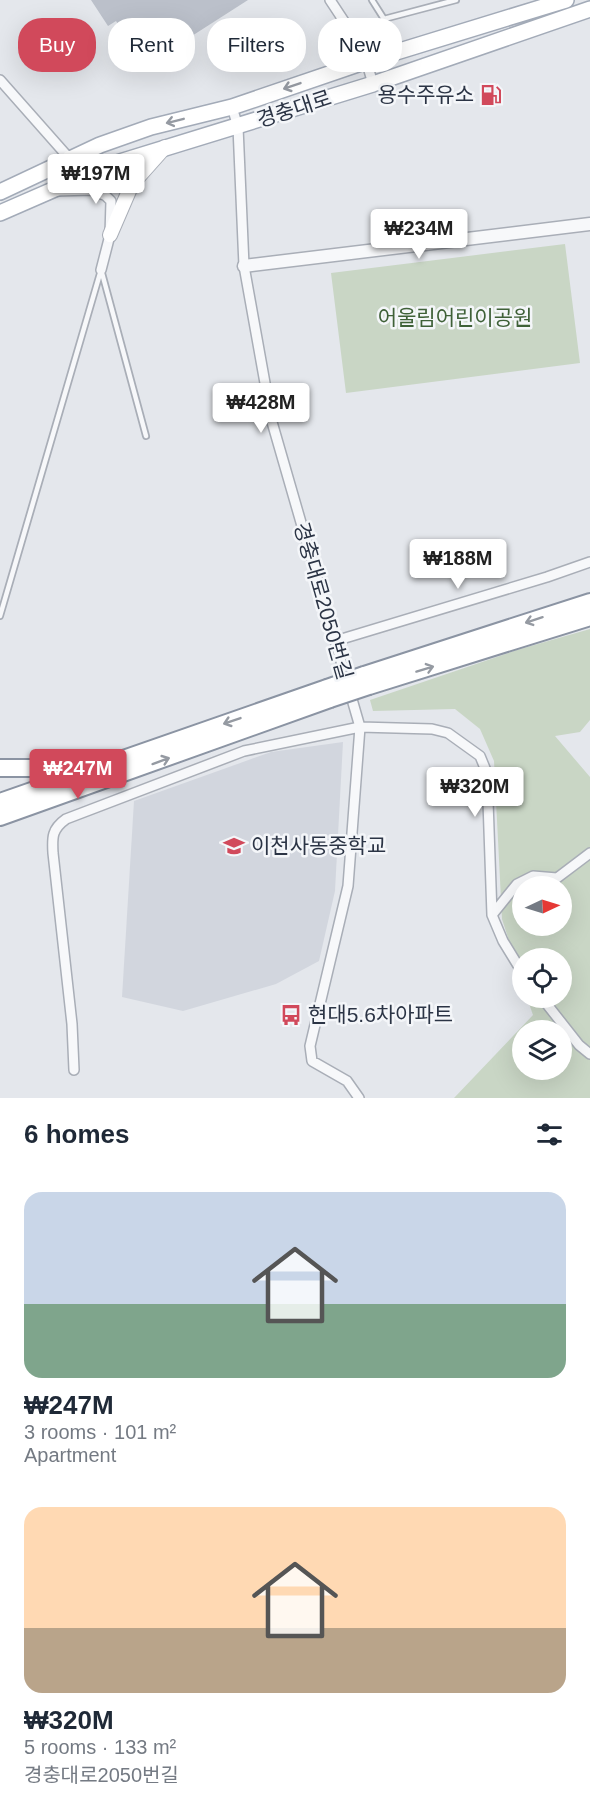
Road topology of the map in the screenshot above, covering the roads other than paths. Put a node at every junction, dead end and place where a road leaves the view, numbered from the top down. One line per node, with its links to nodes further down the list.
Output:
1 (330, 0): 6 (street)
2 (372, 0): 3 (lane)
3 (456, 0)
4 (566, 0): 7 (main road, 경충대로)
5 (590, 9): 11 (main road, 경충대로)
6 (342, 18)
7 (402, 50)
8 (334, 72): 12 (main road, 경충대로, one-way to 12)
9 (370, 72): 11 (street)
10 (0, 80): 15 (street)
11 (373, 84): 13 (main road, 경충대로)
12 (232, 106): 13 (street, 경충대로2050번길); 15 (main road, 경충대로, one-way to 15)
13 (238, 127): 14 (main road, 경충대로); 23 (street, 경충대로2050번길)
14 (165, 147): 16 (main road, 경충대로); 22 (main road)
15 (69, 158): 16 (main road); 18 (main road, 경충대로)
16 (83, 174): 17 (main road, 경충대로); 19 (street)
17 (48, 190): 19 (street); 20 (main road, 경충대로)
18 (0, 192)
19 (106, 196): 22 (street)
20 (0, 213)
21 (590, 224): 23 (street)
22 (110, 235): 24 (street)
23 (244, 266): 30 (street, 경충대로2050번길)
24 (101, 270): 25 (lane); 28 (lane)
25 (146, 436)
26 (590, 562): 30 (street)
27 (590, 602): 31 (highway, one-way to 31)
28 (0, 616)
29 (590, 618): 31 (highway, one-way to 29)
30 (334, 641): 33 (street, 경충대로2050번길)
31 (367, 681): 32 (highway, bridge)
32 (328, 694): 34 (highway, one-way to 34); 36 (highway, one-way to 32)
33 (360, 727): 41 (street); 45 (street); 46 (street)
34 (134, 755): 35 (highway); 37 (highway)
35 (0, 768)
36 (66, 795): 38 (highway); 39 (highway)
37 (0, 802)
38 (0, 817)
39 (0, 825)
40 (590, 853): 41 (street)
41 (492, 915): 42 (street)
42 (512, 956)
43 (550, 1008): 44 (street)
44 (590, 1054)
45 (74, 1070)
46 (359, 1098)

